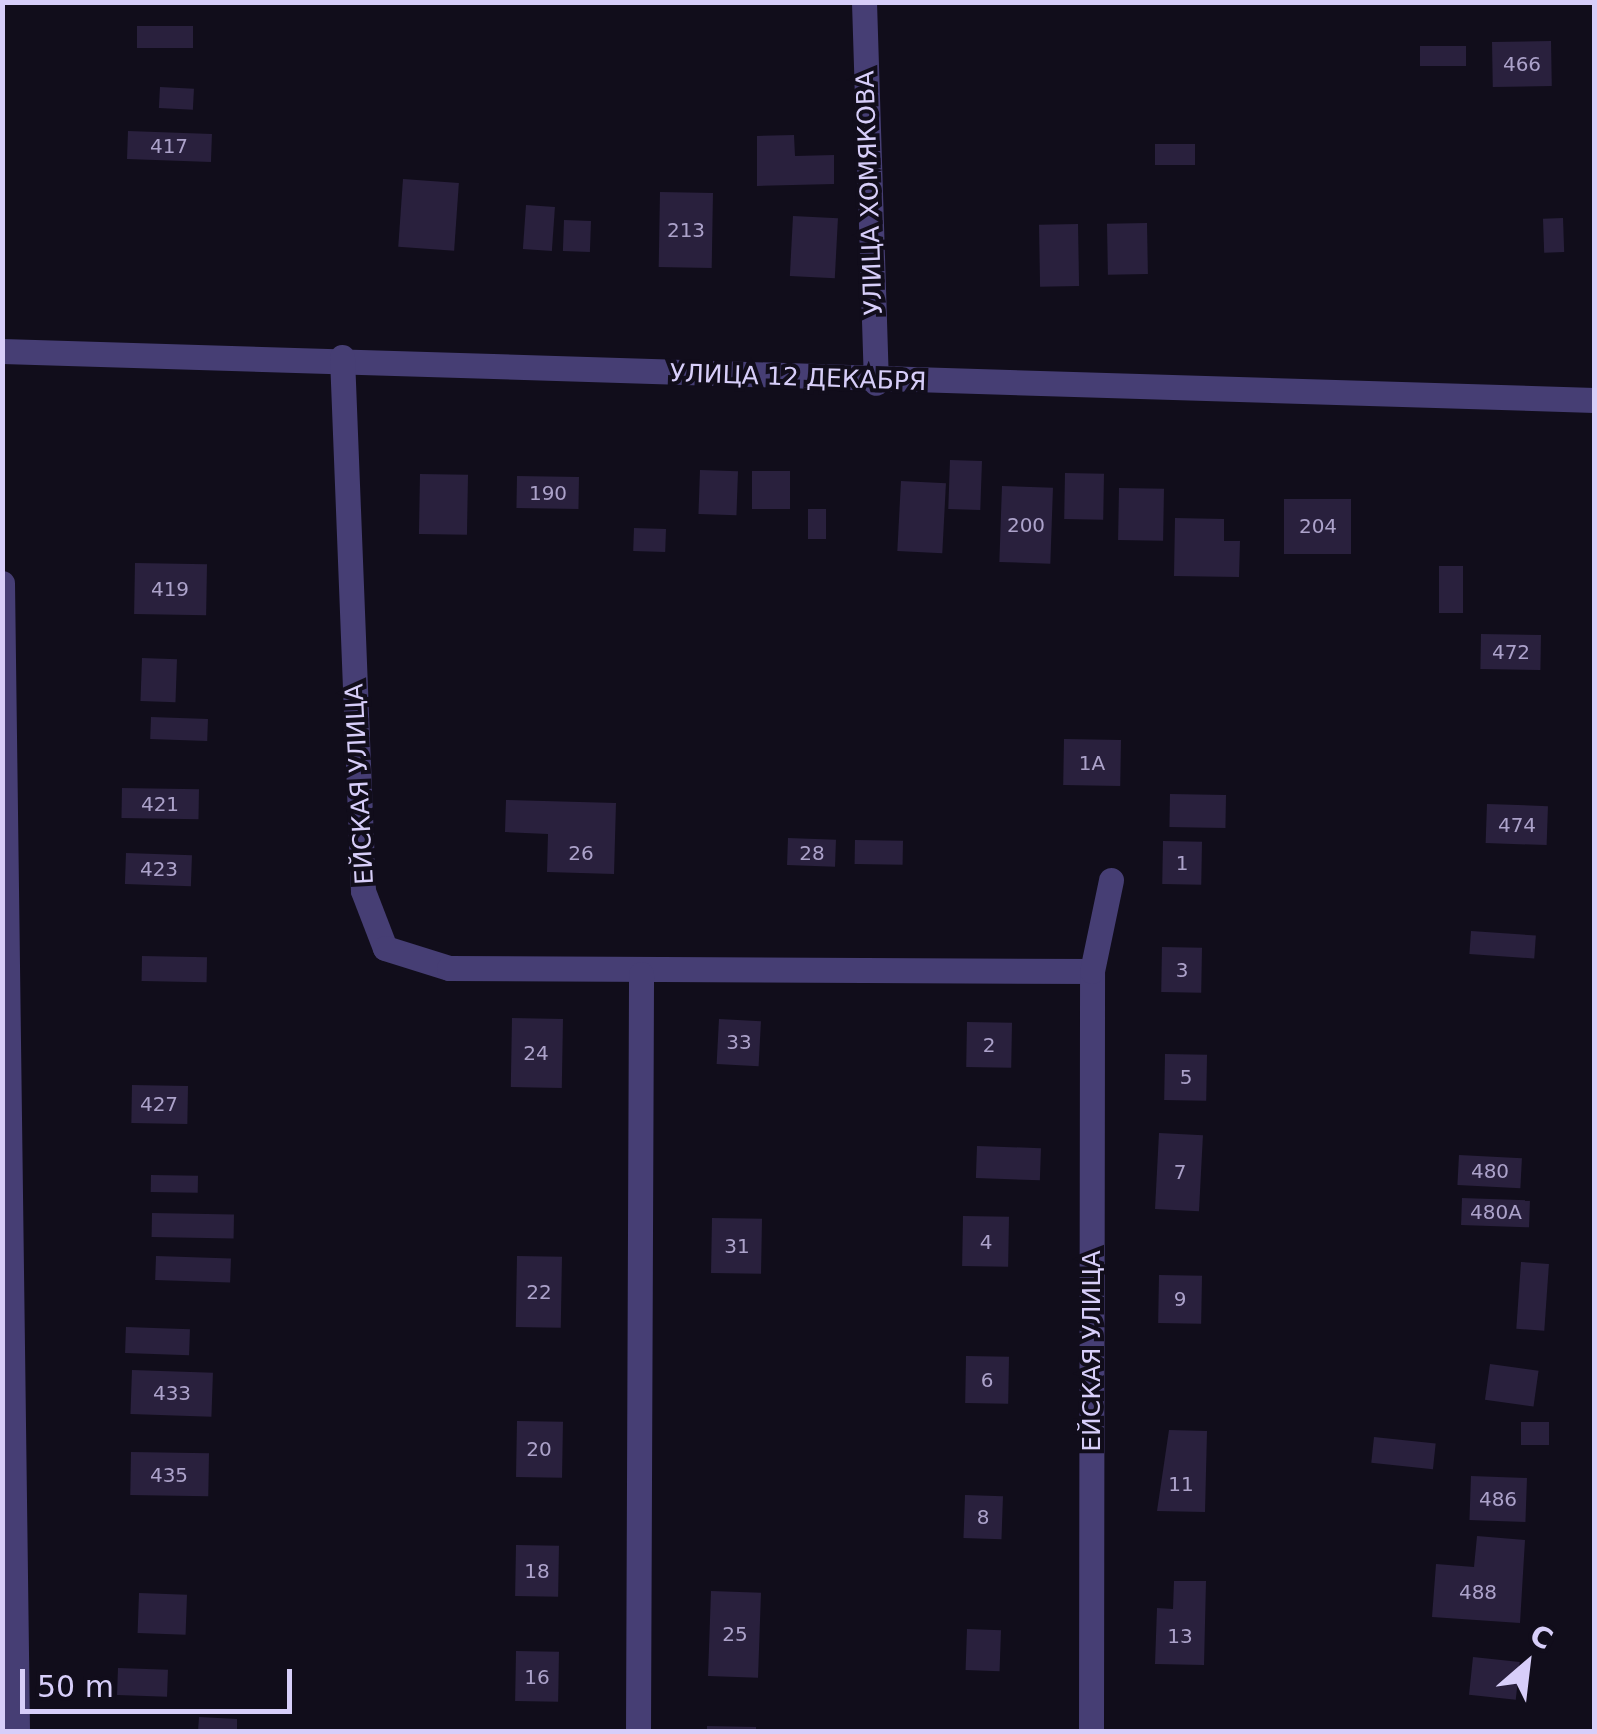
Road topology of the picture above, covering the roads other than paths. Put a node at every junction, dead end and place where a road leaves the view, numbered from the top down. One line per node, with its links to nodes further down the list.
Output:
1 (864, 2): 4 (street, УЛИЦА ХОМЯКОВА)
2 (2, 351): 3 (street, УЛИЦА 12 ДЕКАБРЯ)
3 (342, 357): 4 (street, УЛИЦА 12 ДЕКАБРЯ); 9 (street, ЕЙСКАЯ УЛИЦА)
4 (876, 383): 5 (street, УЛИЦА 12 ДЕКАБРЯ)
5 (1594, 400)
6 (2, 583): 10 (street)
7 (1112, 880): 8 (street, ЕЙСКАЯ УЛИЦА)
8 (1092, 971): 9 (street, ЕЙСКАЯ УЛИЦА); 12 (street, ЕЙСКАЯ УЛИЦА)
9 (641, 974): 11 (street)
10 (17, 1732)
11 (638, 1732)
12 (1092, 1732)

